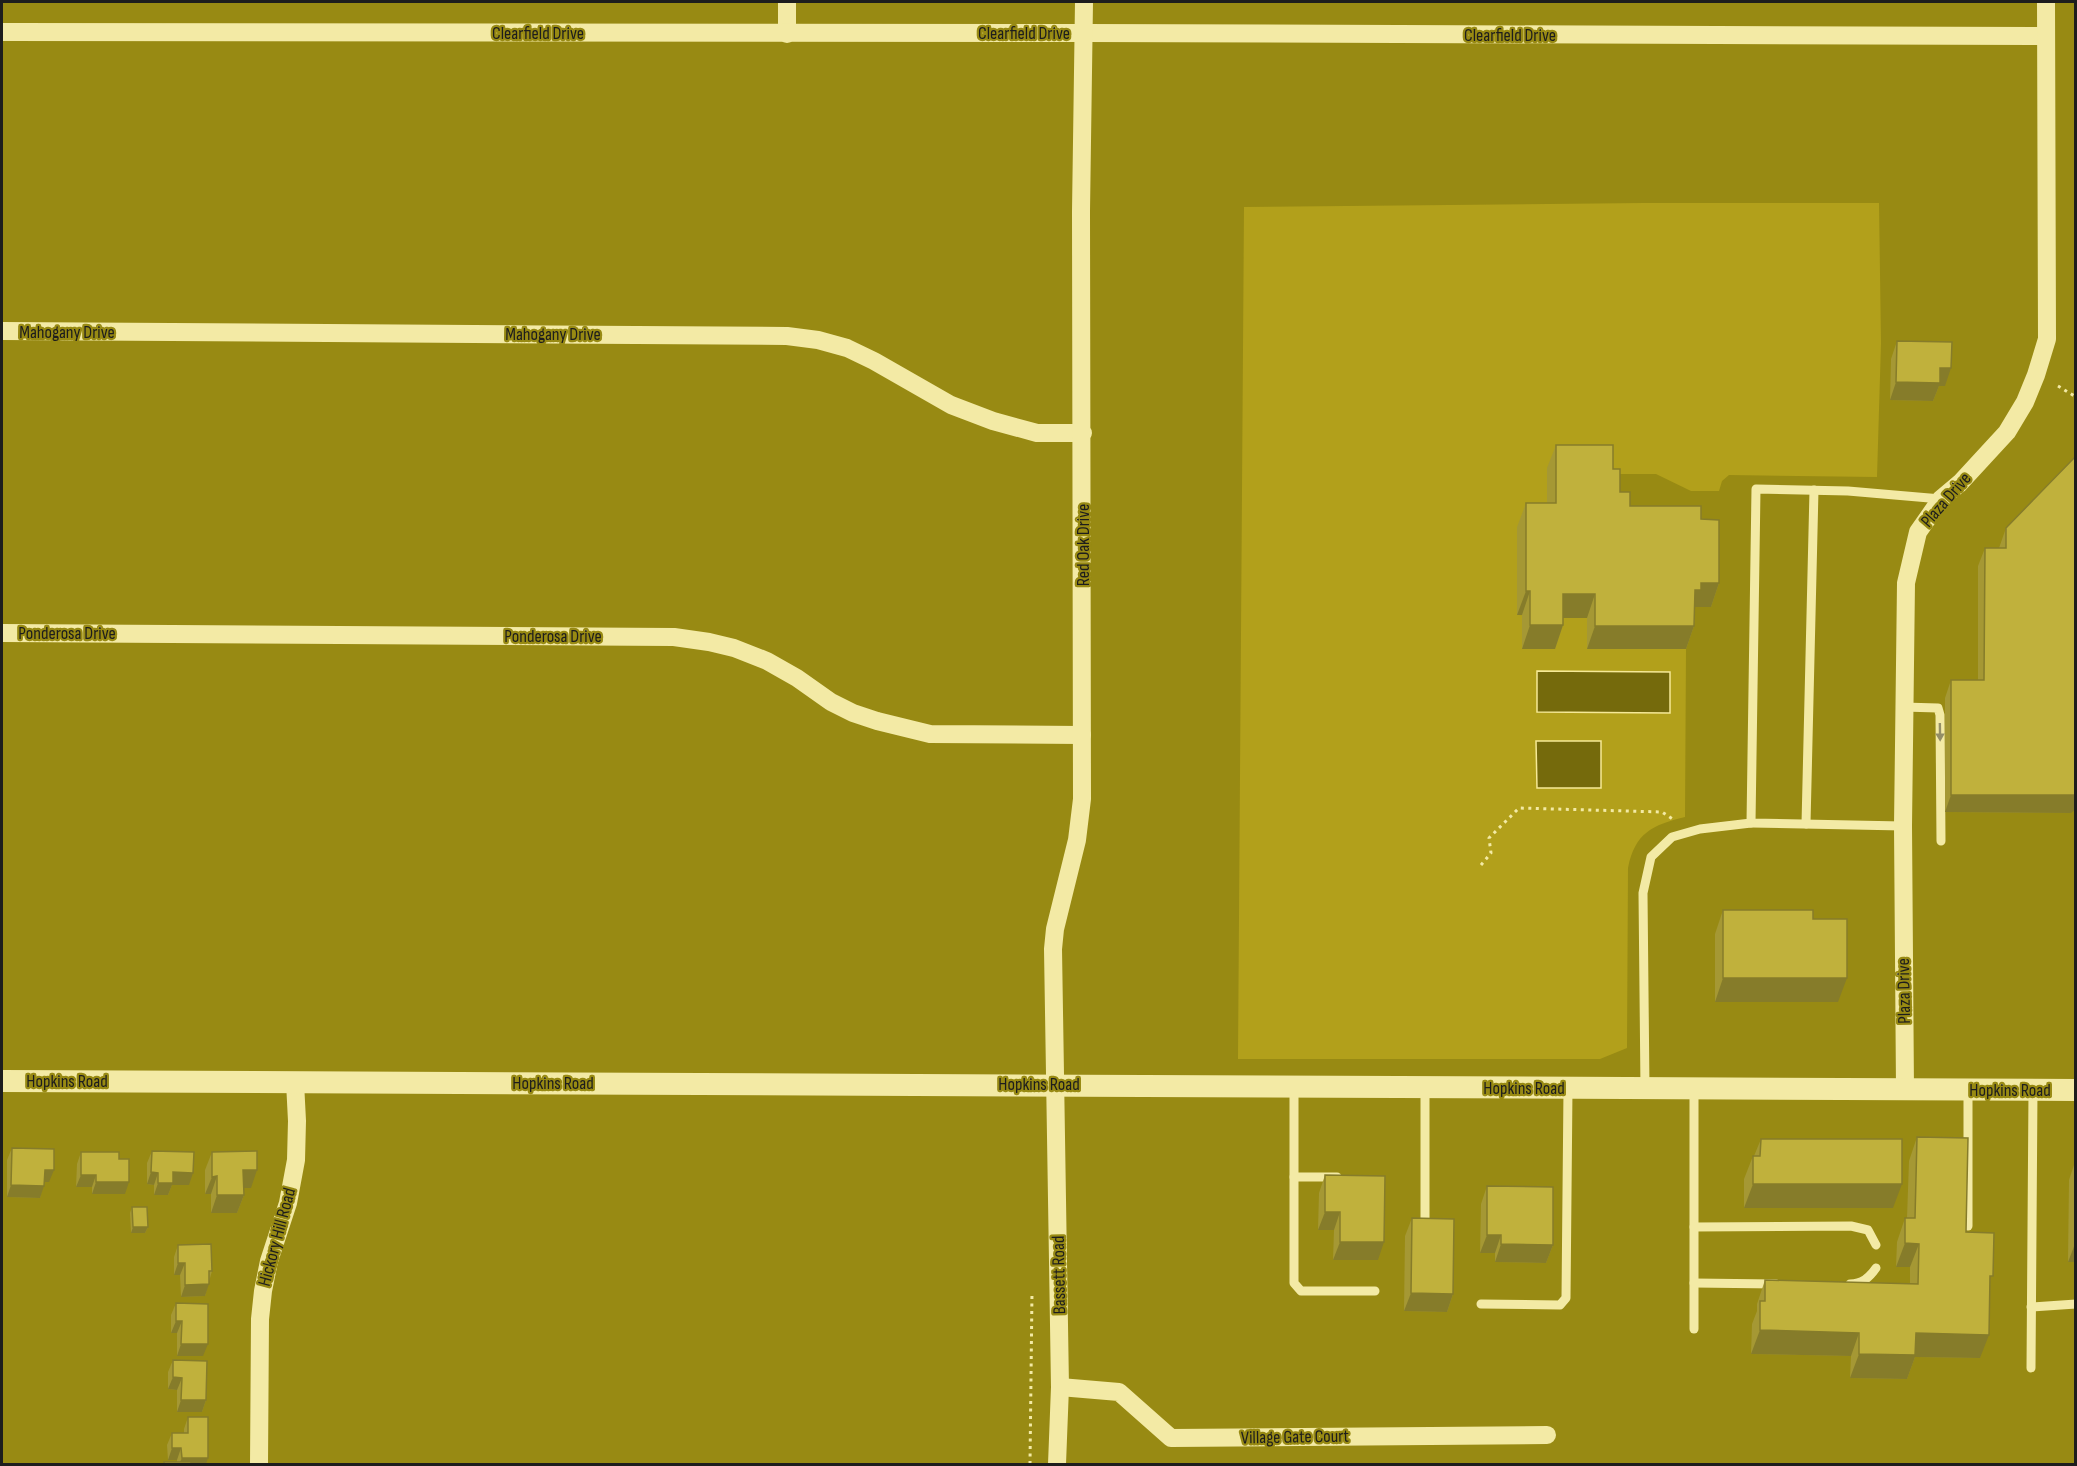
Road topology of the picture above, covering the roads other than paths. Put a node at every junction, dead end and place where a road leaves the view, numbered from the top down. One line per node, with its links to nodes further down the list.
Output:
1 (787, 2): 6 (street)
2 (1084, 2): 5 (street, Red Oak Drive)
3 (2046, 2): 7 (street, Plaza Drive)
4 (2, 32): 6 (street, Clearfield Drive)
5 (1084, 33): 6 (street, Clearfield Drive); 7 (street, Clearfield Drive); 9 (street, Red Oak Drive)
6 (787, 34)
7 (2046, 36): 11 (street, Plaza Drive)
8 (2, 332): 9 (street, Mahogany Drive)
9 (1083, 433): 14 (street, Red Oak Drive)
10 (1814, 490): 11 (lane); 15 (lane); 16 (lane)
11 (1941, 499): 13 (street, Plaza Drive)
12 (2, 633): 14 (street, Ponderosa Drive)
13 (1904, 707): 17 (street, Plaza Drive); 18 (lane, one-way to 18)
14 (1082, 735): 21 (street, Red Oak Drive)
15 (1751, 823): 16 (lane); 25 (lane)
16 (1806, 824): 17 (lane)
17 (1903, 826): 27 (street, Plaza Drive)
18 (1941, 841)
19 (2, 1081): 20 (street, Hopkins Road)
20 (295, 1082): 21 (street, Hopkins Road); 49 (street, Hickory Hill Road)
21 (1056, 1084): 22 (street, Hopkins Road); 47 (street, Bassett Road)
22 (1294, 1087): 23 (street, Hopkins Road); 32 (lane)
23 (1425, 1088): 24 (street, Hopkins Road); 33 (lane)
24 (1568, 1089): 25 (street, Hopkins Road); 42 (lane)
25 (1645, 1089): 26 (street, Hopkins Road)
26 (1694, 1089): 27 (street, Hopkins Road); 35 (lane)
27 (1905, 1090): 28 (street, Hopkins Road)
28 (1968, 1090): 29 (street, Hopkins Road); 34 (lane)
29 (2033, 1090): 30 (street, Hopkins Road); 44 (lane)
30 (2076, 1090)
31 (1347, 1177): 32 (lane)
32 (1294, 1178): 41 (lane)
33 (1425, 1223)
34 (1968, 1226)
35 (1694, 1227): 36 (lane); 38 (lane)
36 (1876, 1245)
37 (1876, 1268): 40 (lane)
38 (1694, 1283): 39 (lane); 45 (lane)
39 (1787, 1284)
40 (1845, 1284)
41 (1375, 1291)
42 (1482, 1304)
43 (2076, 1304): 44 (lane)
44 (2031, 1306): 46 (lane)
45 (1694, 1329)
46 (2031, 1368)
47 (1060, 1387): 48 (street, Village Gate Court); 50 (street, Bassett Road)
48 (1547, 1435)
49 (259, 1464)
50 (1057, 1464)

